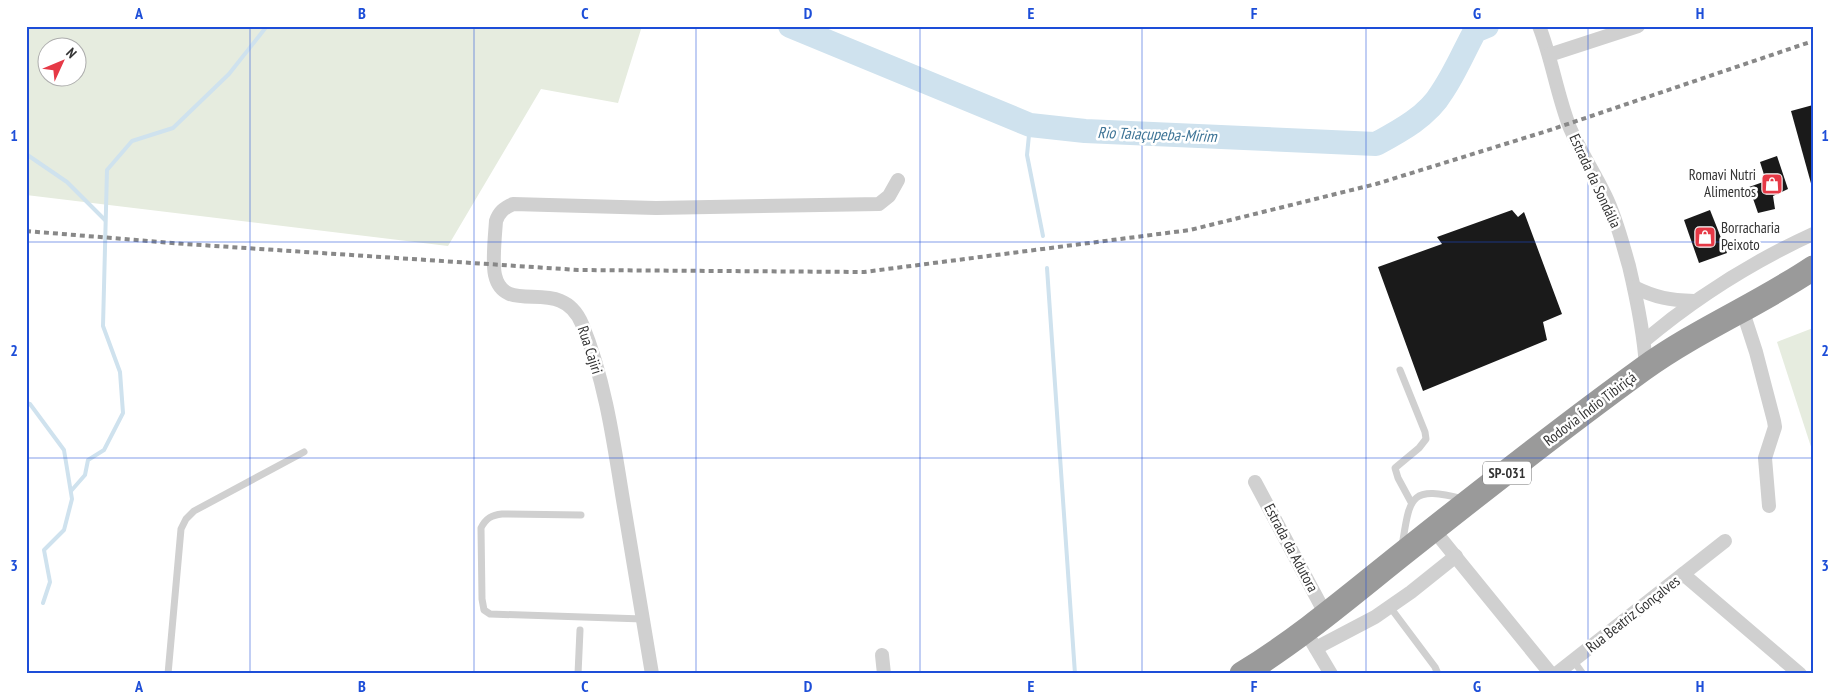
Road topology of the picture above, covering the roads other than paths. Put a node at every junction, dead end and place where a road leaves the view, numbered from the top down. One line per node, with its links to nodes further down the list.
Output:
1 (1539, 26): 3 (street, Estrada da Sondália)
2 (1638, 26): 3 (street)
3 (1549, 55): 8 (street, Estrada da Sondália)
4 (898, 180): 28 (street, Rua Cajiri)
5 (1813, 234): 10 (street)
6 (1813, 268): 9 (highway, Rodovia Índio Tibiriçá / SP-031)
7 (1813, 279): 9 (highway, Rodovia Índio Tibiriçá / SP-031)
8 (1634, 287): 10 (street); 12 (street, Estrada da Sondália)
9 (1782, 289): 11 (highway, Rodovia Índio Tibiriçá / SP-031)
10 (1694, 301): 12 (street)
11 (1742, 309): 13 (highway, Rodovia Índio Tibiriçá / SP-031); 19 (street)
12 (1644, 341): 13 (street, Estrada da Sondália)
13 (1646, 367): 18 (highway, Rodovia Índio Tibiriçá / SP-031)
14 (1400, 370): 17 (lane)
15 (304, 452): 33 (lane)
16 (1255, 482): 27 (street, Estrada da Adutora)
17 (1411, 502): 18 (lane); 23 (lane)
18 (1470, 502): 21 (highway, Rodovia Índio Tibiriçá / SP-031)
19 (1769, 506)
20 (581, 515): 28 (lane)
21 (1434, 530): 23 (highway, Rodovia Índio Tibiriçá / SP-031); 24 (street)
22 (1725, 541): 25 (street)
23 (1401, 555): 27 (highway, Rodovia Índio Tibiriçá / SP-031)
24 (1456, 556): 26 (street); 40 (street)
25 (1683, 574): 32 (street, Rua Beatriz Gonçalves); 43 (street, Rua Beatriz Gonçalves)
26 (1390, 607): 30 (street); 39 (lane)
27 (1326, 615): 30 (highway, Rodovia Índio Tibiriçá / SP-031)
28 (643, 619): 35 (street, Rua Cajiri)
29 (580, 630): 34 (lane)
30 (1310, 639): 37 (highway, Rodovia Índio Tibiriçá / SP-031); 38 (street)
31 (882, 655): 36 (street)
32 (1573, 660): 41 (street, Rua Beatriz Gonçalves); 42 (lane)
33 (168, 674)
34 (578, 674)
35 (652, 674)
36 (884, 674)
37 (1242, 674)
38 (1331, 674)
39 (1438, 674)
40 (1551, 674)
41 (1556, 674)
42 (1583, 674)
43 (1800, 674)

